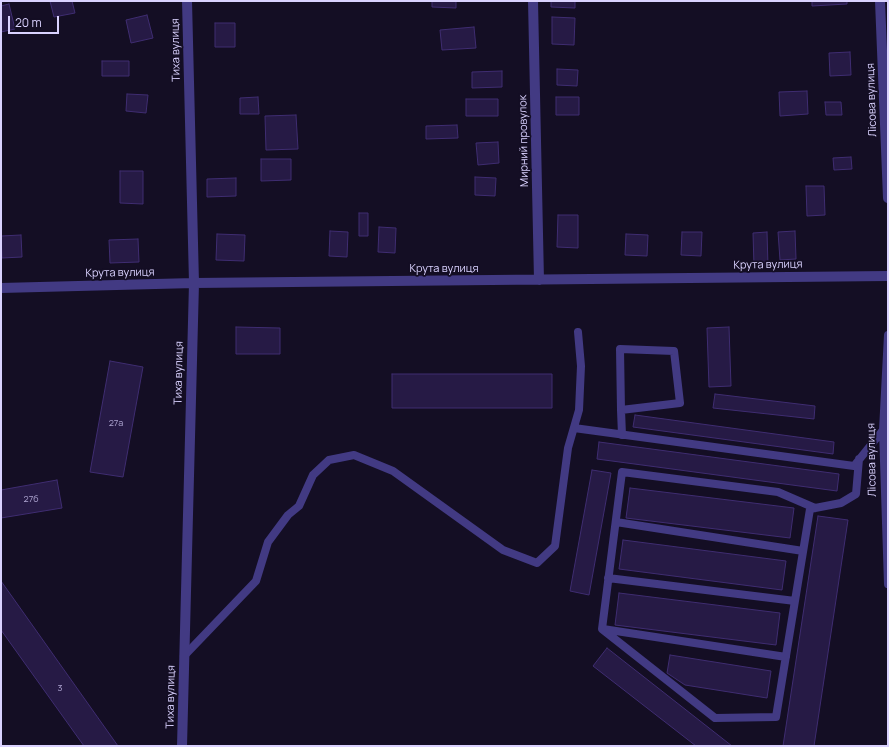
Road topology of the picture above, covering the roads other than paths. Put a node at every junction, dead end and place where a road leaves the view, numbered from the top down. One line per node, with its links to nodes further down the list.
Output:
1 (187, 1): 7 (street, Тиха вулиця)
2 (533, 1): 6 (street, Мирний провулок)
3 (880, 1): 4 (street, Лісова вулиця)
4 (888, 198)
5 (888, 276): 6 (street, Крута вулиця)
6 (539, 280): 7 (street, Крута вулиця)
7 (194, 283): 8 (street, Крута вулиця); 23 (street, Тиха вулиця)
8 (1, 288)
9 (578, 332): 12 (lane)
10 (888, 334): 13 (lane, Лісова вулиця)
11 (621, 410): 11 (lane); 14 (lane)
12 (574, 428): 14 (lane); 23 (lane)
13 (883, 430): 15 (lane); 20 (lane, Лісова вулиця)
14 (622, 435): 15 (lane)
15 (859, 459): 16 (lane)
16 (815, 508): 17 (lane); 18 (lane)
17 (616, 522): 18 (lane); 19 (lane)
18 (803, 551): 21 (lane)
19 (608, 578): 21 (lane); 22 (lane)
20 (888, 584)
21 (795, 601): 24 (lane)
22 (602, 629): 24 (lane); 24 (lane)
23 (184, 656): 25 (street, Тиха вулиця)
24 (786, 657)
25 (182, 746)

